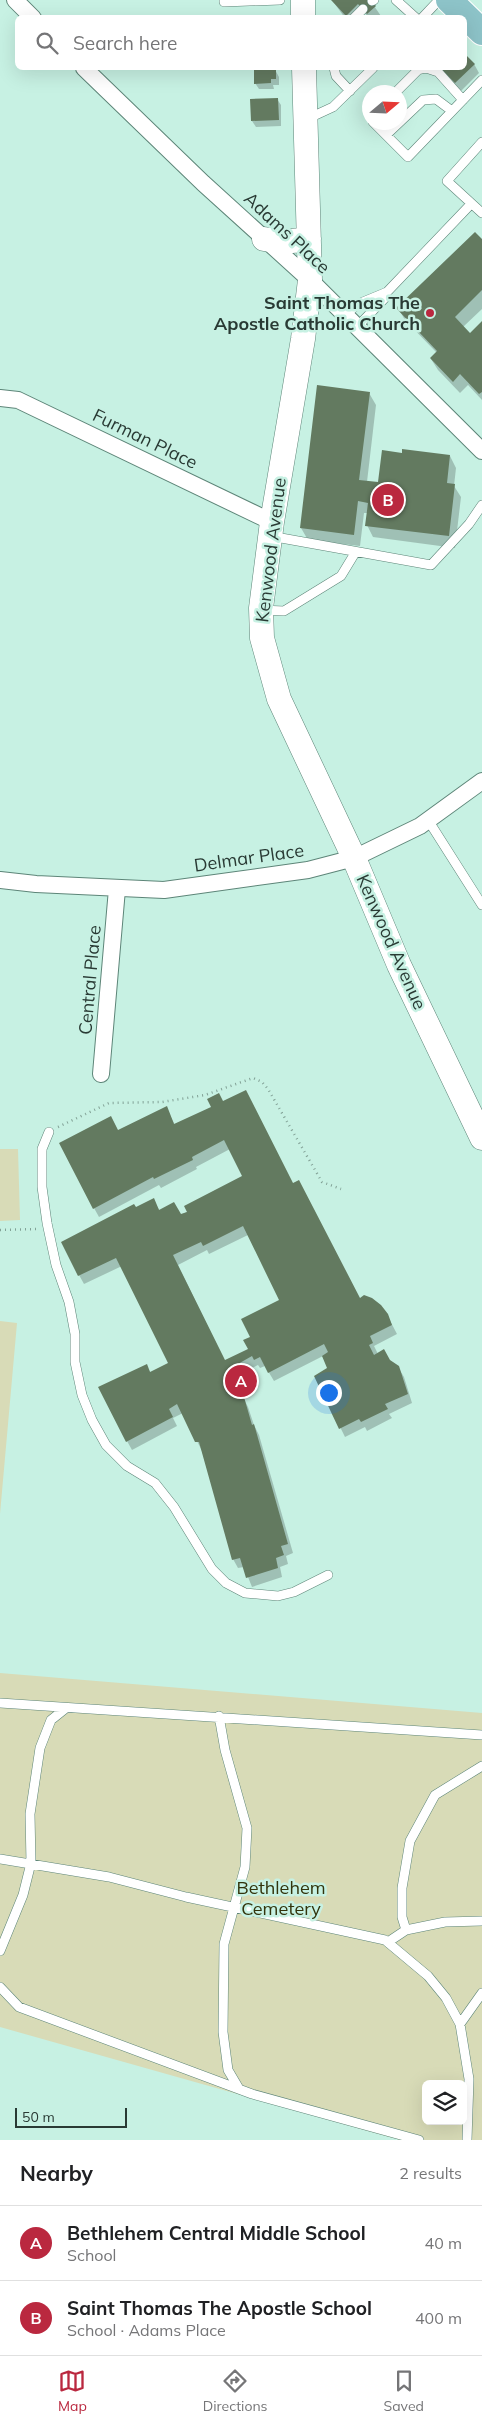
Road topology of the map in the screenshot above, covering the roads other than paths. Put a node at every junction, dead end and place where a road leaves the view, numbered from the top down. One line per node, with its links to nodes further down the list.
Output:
1 (15, 0): 9 (street)
2 (224, 0): 3 (lane)
3 (280, 0)
4 (303, 0): 10 (street)
5 (396, 0): 12 (lane)
6 (439, 0): 13 (lane)
7 (449, 0): 14 (main road)
8 (363, 9): 11 (lane)
9 (30, 15)
10 (304, 15)
11 (357, 15)
12 (413, 15)
13 (425, 15)
14 (464, 15)
15 (467, 17): 16 (main road)
16 (482, 32)
17 (86, 70): 34 (street, Adams Place)
18 (304, 70): 28 (street, Kenwood Avenue)
19 (334, 70): 25 (lane)
20 (371, 70): 25 (lane)
21 (418, 70): 24 (lane)
22 (432, 70): 26 (lane)
23 (482, 80): 26 (lane)
24 (403, 85)
25 (350, 91): 28 (lane)
26 (463, 100): 27 (lane)
27 (452, 111): 30 (lane); 30 (lane)
28 (304, 120): 35 (street, Kenwood Avenue)
29 (381, 130): 30 (lane)
30 (386, 135)
31 (482, 142): 32 (lane)
32 (471, 204): 33 (lane); 37 (lane)
33 (482, 213)
34 (264, 238): 35 (street); 36 (street, Adams Place)
35 (309, 239): 36 (street, Kenwood Avenue)
36 (310, 280): 38 (street, Adams Place); 43 (street, Kenwood Avenue)
37 (387, 292): 38 (lane); 39 (lane)
38 (344, 315): 39 (street, Adams Place)
39 (356, 327): 41 (street, Adams Place)
40 (0, 398): 43 (street, Furman Place)
41 (482, 451)
42 (482, 506): 44 (lane)
43 (271, 529): 44 (lane); 45 (street, Kenwood Avenue)
44 (356, 553): 45 (lane)
45 (261, 610): 48 (street, Kenwood Avenue)
46 (482, 781): 47 (street, Delmar Place)
47 (428, 820): 48 (street, Delmar Place); 51 (lane)
48 (354, 858): 50 (street, Delmar Place); 54 (street, Kenwood Avenue)
49 (0, 880): 50 (street, Delmar Place)
50 (117, 889): 52 (street, Central Place)
51 (482, 905)
52 (101, 1074)
53 (49, 1132): 55 (lane)
54 (482, 1138)
55 (328, 1576)
56 (0, 1702): 57 (lane)
57 (66, 1708): 58 (lane); 62 (lane)
58 (219, 1716): 59 (lane); 63 (lane)
59 (482, 1735)
60 (482, 1766): 65 (lane)
61 (0, 1859): 62 (lane)
62 (31, 1862): 63 (lane); 67 (lane)
63 (233, 1907): 66 (lane); 71 (lane)
64 (482, 1921): 65 (lane)
65 (406, 1930): 66 (lane)
66 (388, 1942): 70 (lane)
67 (0, 1951)
68 (0, 1987): 71 (lane)
69 (482, 1993): 70 (lane)
70 (460, 2024): 73 (lane)
71 (238, 2087): 72 (lane)
72 (419, 2140)
73 (467, 2140)

